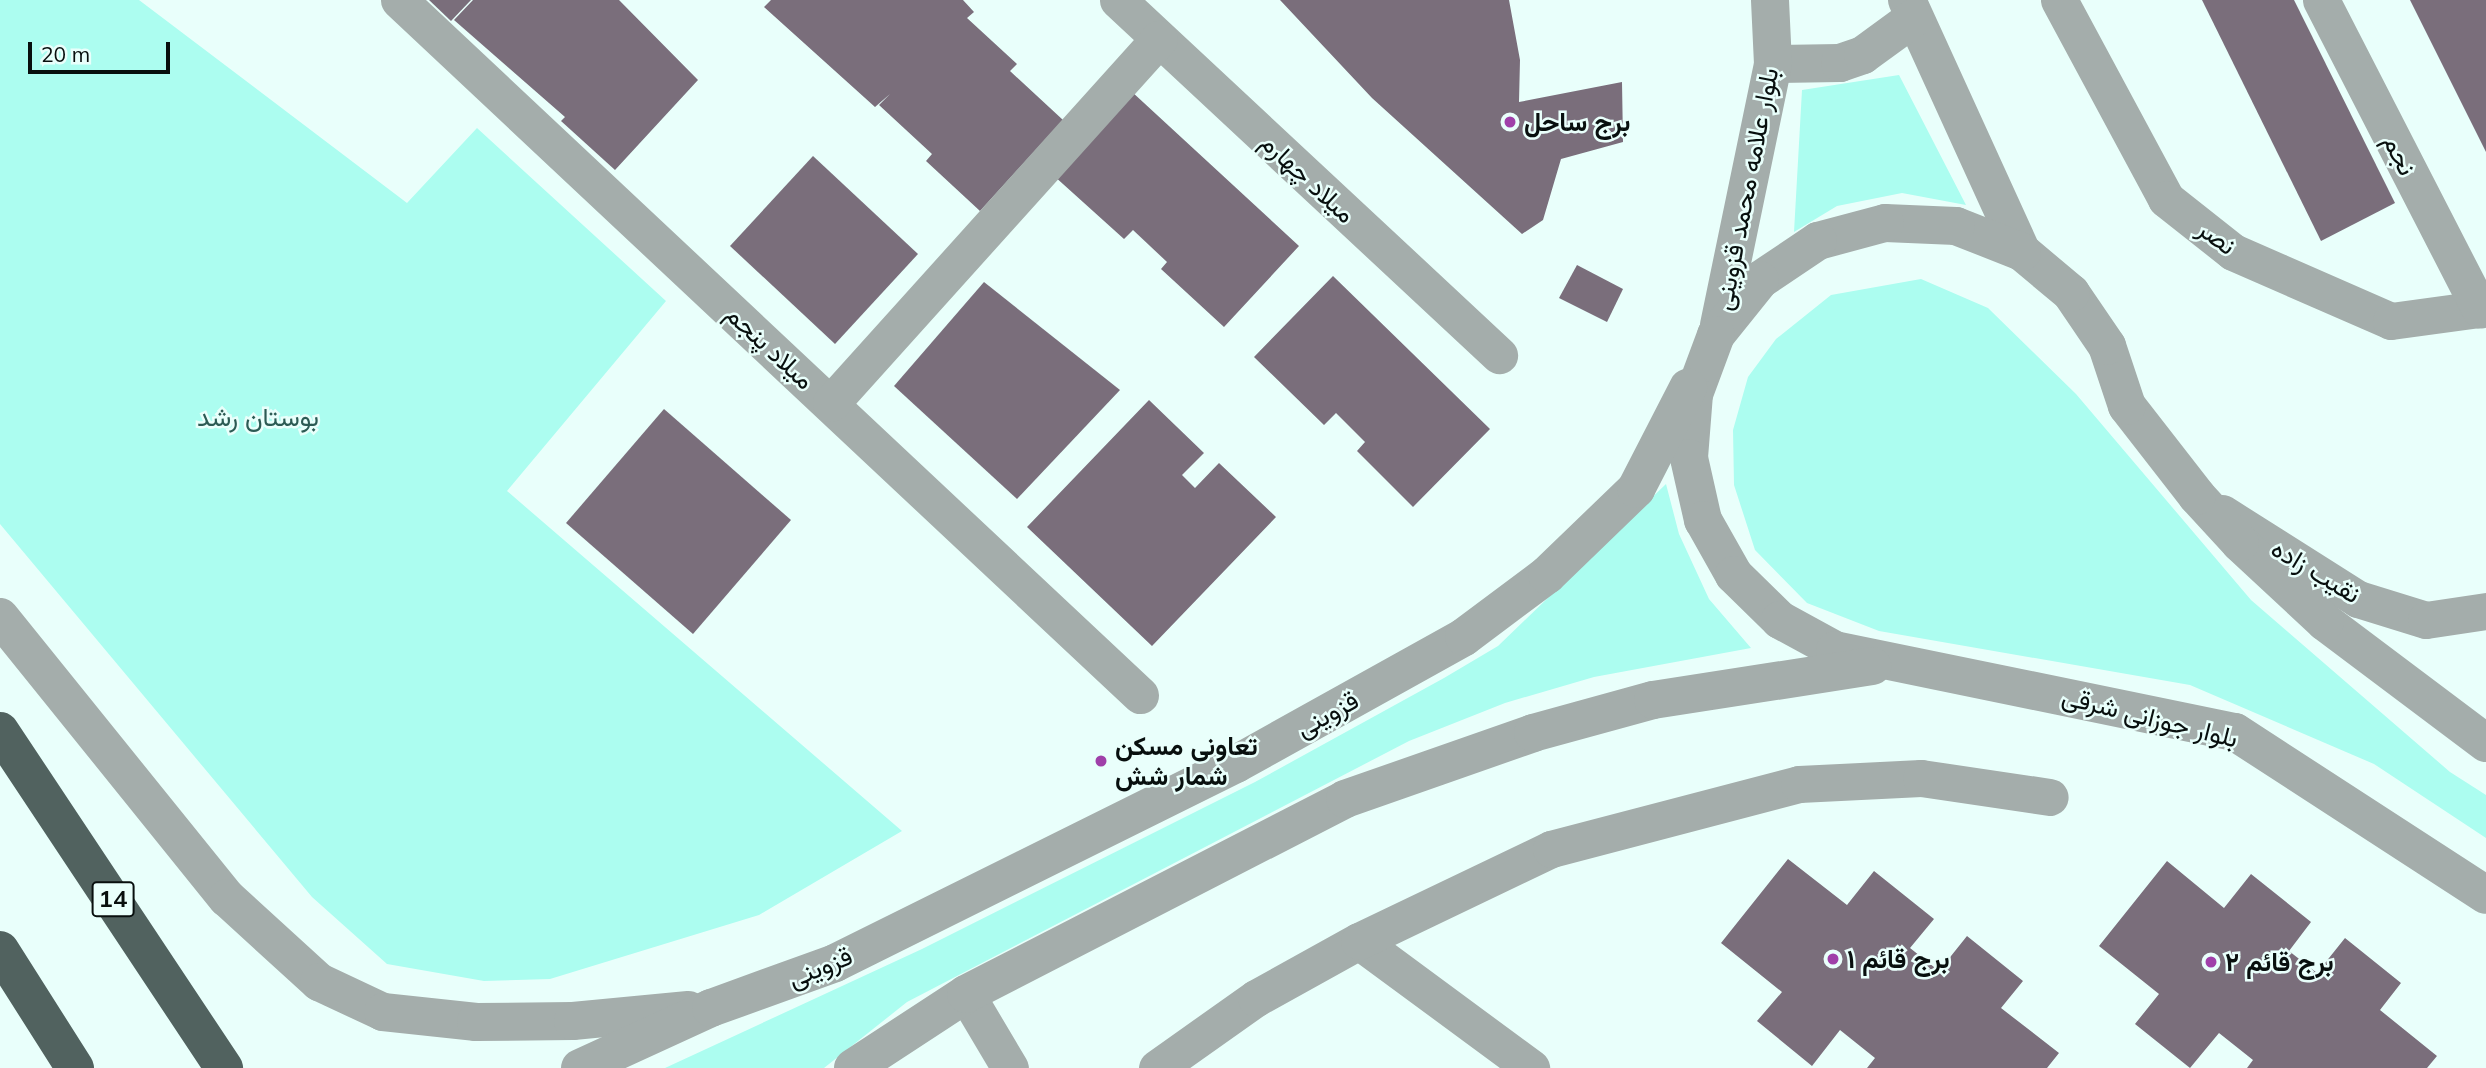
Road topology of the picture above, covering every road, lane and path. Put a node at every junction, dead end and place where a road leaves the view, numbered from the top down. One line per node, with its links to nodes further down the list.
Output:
1 (398, 0): 13 (street, میلاد پنجم)
2 (1118, 0): 7 (street, میلاد چهارم)
3 (1770, 0): 8 (street, بلوار علامه محمد قزوینی)
4 (2059, 0): 10 (street, نصر)
5 (2321, 0): 10 (street, نجم)
6 (1911, 9): 8 (street); 9 (street)
7 (1159, 39): 12 (street, میلاد چهارم); 13 (street)
8 (1773, 64): 11 (street, بلوار علامه محمد قزوینی)
9 (2022, 252): 11 (street); 14 (street)
10 (2483, 309)
11 (1716, 335): 17 (street, بلوار جوزانی شرقی); 26 (street, قزوینی)
12 (1499, 355)
13 (831, 403): 18 (street, میلاد پنجم)
14 (2197, 496): 15 (street, نقیب زاده); 20 (street)
15 (2486, 611)
16 (0, 617): 26 (street)
17 (1898, 663): 22 (street, بلوار جوزانی شرقی); 25 (street)
18 (1140, 695)
19 (0, 731): 29 (highway, 14)
20 (2486, 743)
21 (2050, 797): 23 (street)
22 (2486, 895)
23 (1359, 940): 32 (street); 33 (street)
24 (0, 950): 28 (highway)
25 (966, 994): 27 (street); 31 (street)
26 (711, 1008): 30 (street)
27 (863, 1064)
28 (75, 1068)
29 (224, 1068)
30 (580, 1068)
31 (1010, 1068)
32 (1157, 1068)
33 (1531, 1068)

